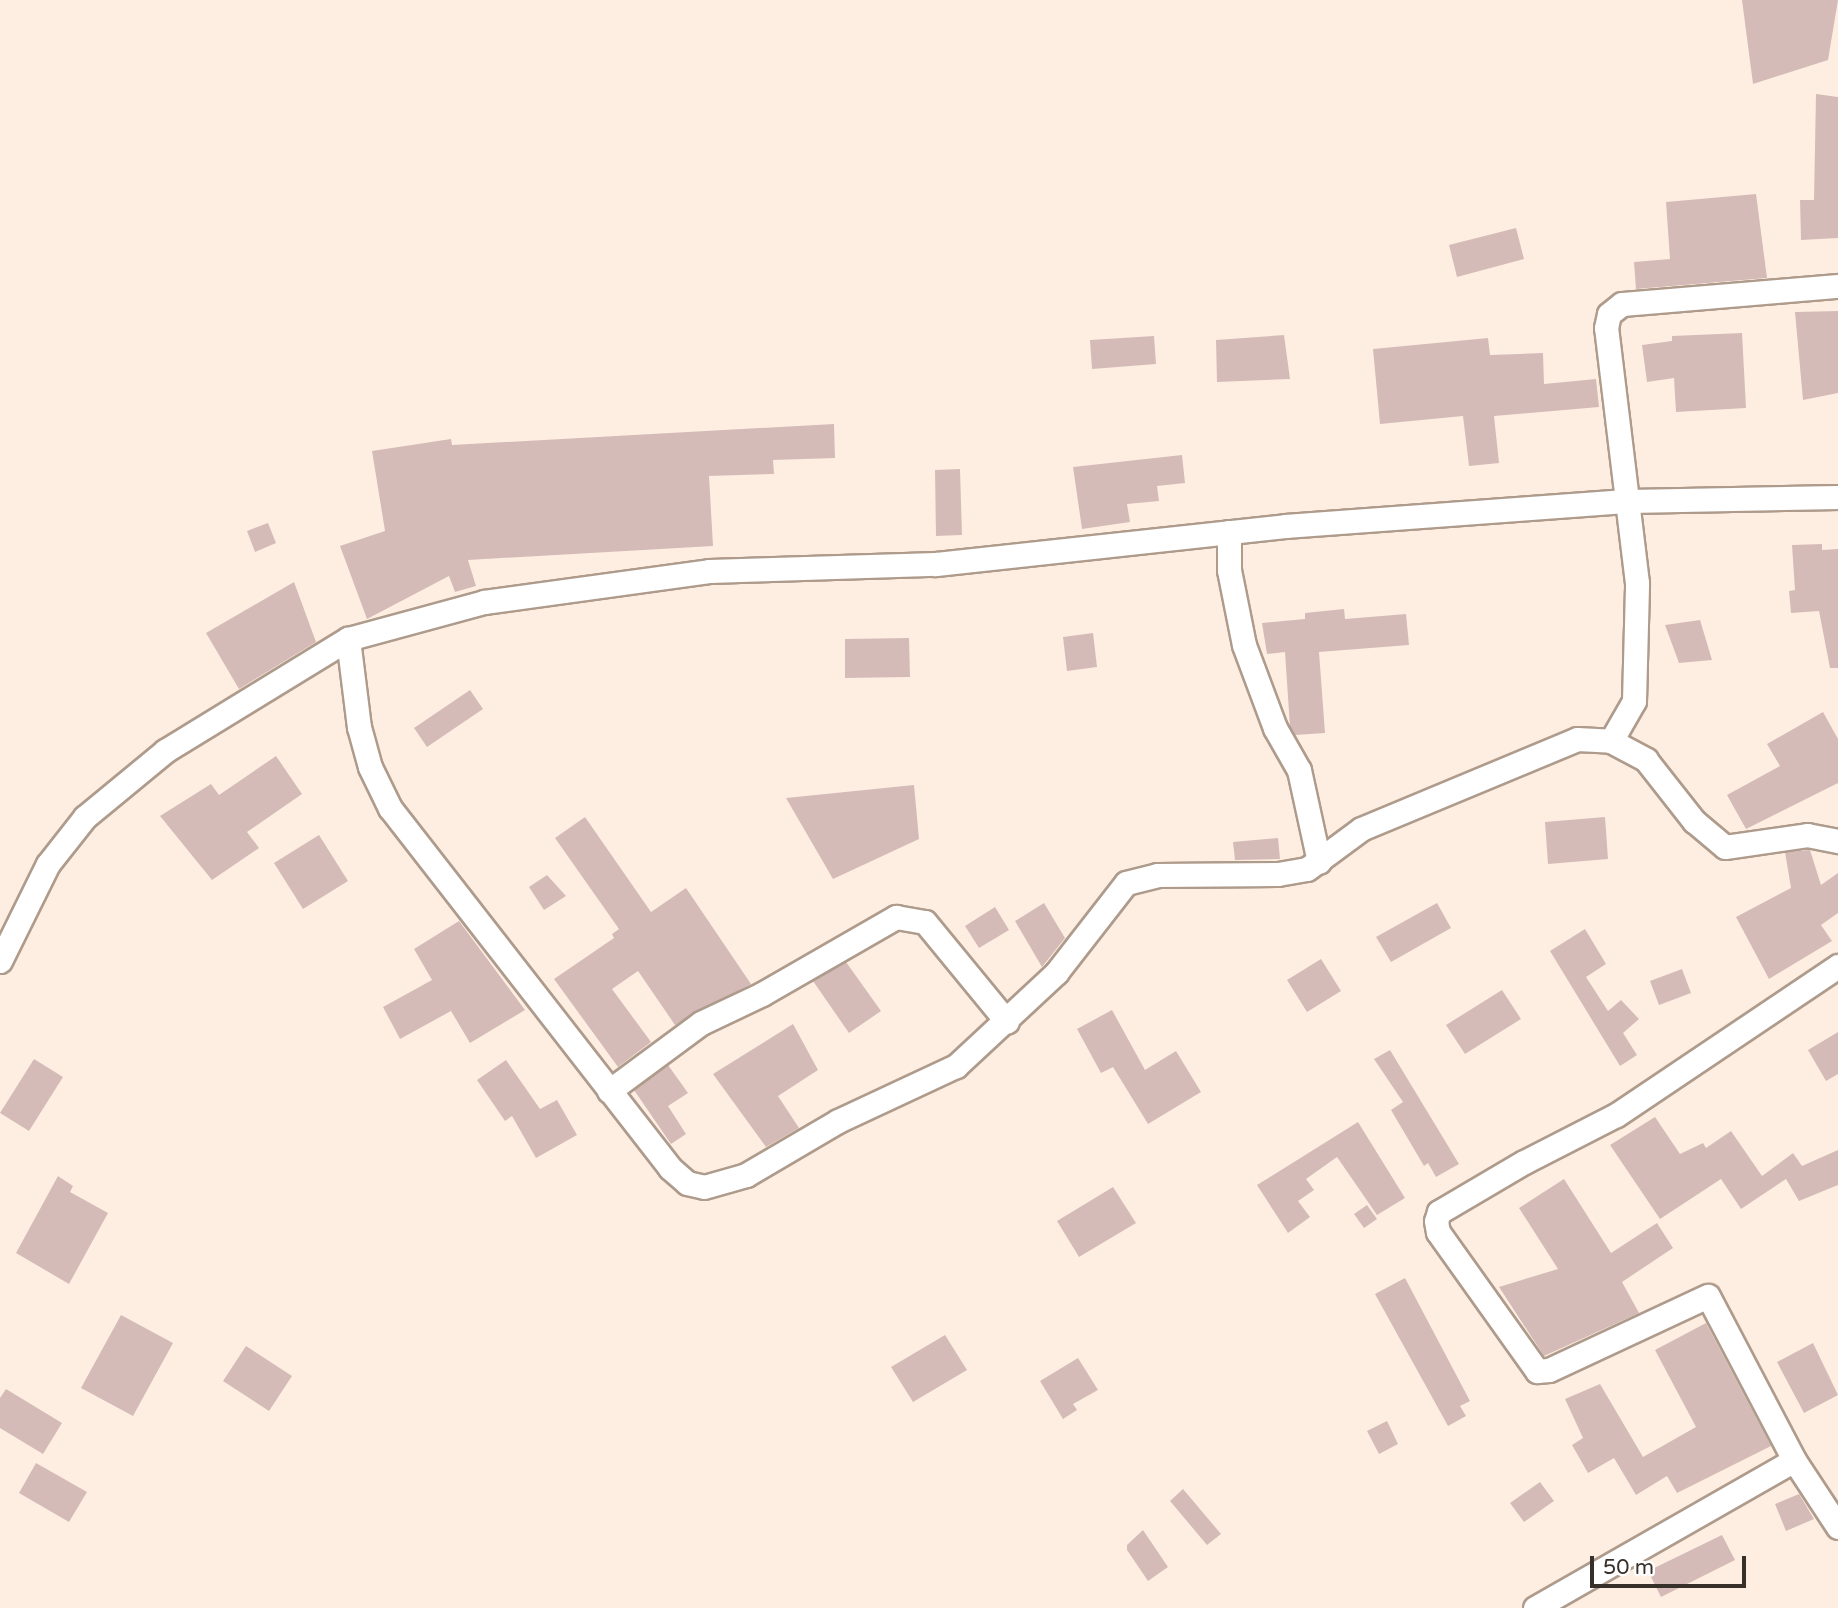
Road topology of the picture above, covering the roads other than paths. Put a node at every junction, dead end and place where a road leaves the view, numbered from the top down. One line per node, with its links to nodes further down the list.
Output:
1 (1838, 286): 3 (street)
2 (1838, 497): 3 (street)
3 (1629, 502): 4 (street); 6 (street)
4 (1229, 532): 5 (street); 8 (street)
5 (348, 639): 9 (street); 12 (street)
6 (1611, 741): 7 (street); 8 (street)
7 (1838, 841)
8 (1319, 862): 11 (street)
9 (0, 961)
10 (1838, 966): 13 (street)
11 (1007, 1022): 12 (street); 12 (street)
12 (609, 1091)
13 (1794, 1460): 14 (street); 15 (street)
14 (1838, 1527)
15 (1535, 1608)

